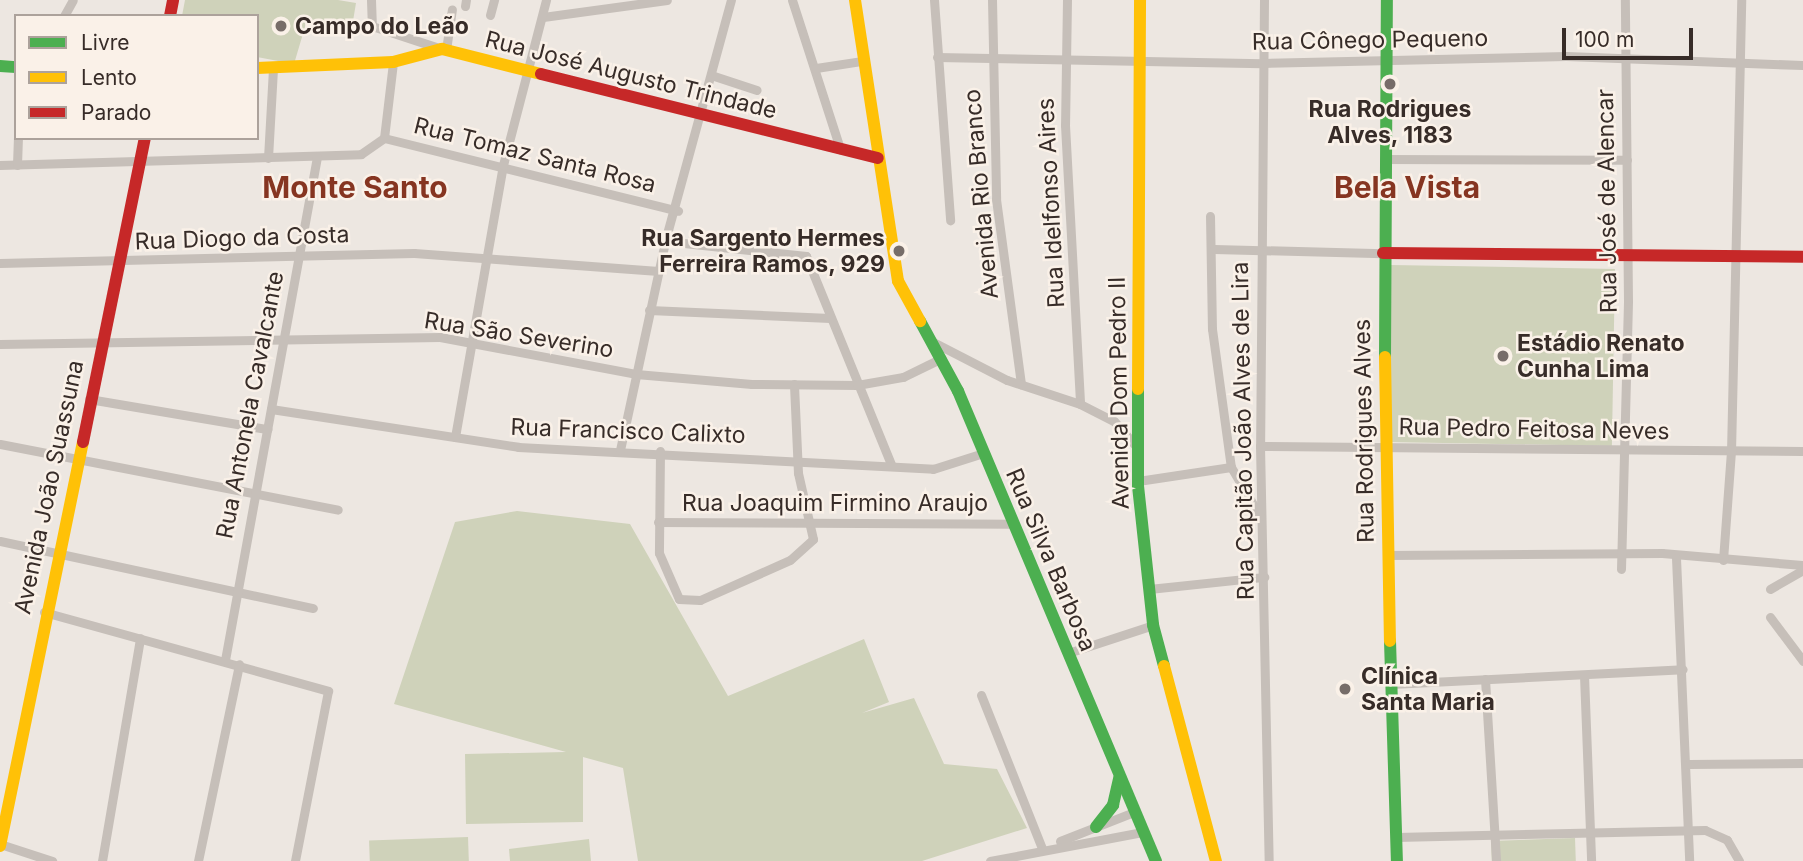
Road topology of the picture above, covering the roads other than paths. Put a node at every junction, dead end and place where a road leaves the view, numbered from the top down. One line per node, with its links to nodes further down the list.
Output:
1 (371, 0): 20 (street, Rua José Augusto Trindade)
2 (494, 0): 18 (street)
3 (547, 0): 19 (street)
4 (667, 0): 16 (street)
5 (732, 0): 36 (street)
6 (792, 0): 34 (street)
7 (855, 0): 26 (main road)
8 (934, 0): 21 (street)
9 (992, 0): 23 (street, Avenida Rio Branco)
10 (1067, 0): 22 (street, Rua Idelfonso Aires)
11 (1140, 0): 24 (main road, Avenida Dom Pedro II)
12 (1264, 0): 30 (street, Rua Capitão João Alves de Lira)
13 (1387, 0): 28 (main road, Rua Rodrigues Alves)
14 (1625, 0): 25 (street, Rua José de Alencar)
15 (1741, 0): 29 (street)
16 (634, 1): 19 (street)
17 (452, 9): 20 (street)
18 (490, 15)
19 (543, 16): 35 (street)
20 (444, 49): 27 (main road); 35 (main road, Rua José Augusto Trindade)
21 (937, 57): 23 (street, Rua Cônego Pequeno); 54 (street)
22 (1067, 57): 23 (street, Rua Cônego Pequeno); 24 (street, Rua Cônego Pequeno); 80 (street, Rua Idelfonso Aires)
23 (991, 58): 77 (street, Avenida Rio Branco)
24 (1139, 59): 30 (street, Rua Cônego Pequeno); 85 (main road, Avenida Dom Pedro II)
25 (1625, 60): 28 (street, Rua Cônego Pequeno); 29 (street, Rua Cônego Pequeno); 47 (street, Rua José de Alencar)
26 (862, 61): 34 (street); 45 (main road)
27 (393, 62): 33 (main road); 39 (street)
28 (1387, 62): 30 (street, Rua Cônego Pequeno); 46 (main road, Rua Rodrigues Alves)
29 (1739, 62): 31 (street, Rua Cônego Pequeno); 60 (street)
30 (1262, 63): 58 (street, Rua Capitão João Alves de Lira)
31 (1803, 65)
32 (259, 68): 33 (main road)
33 (272, 68): 44 (street)
34 (816, 68): 42 (street)
35 (529, 70): 38 (main road, Rua José Augusto Trindade); 51 (street)
36 (711, 75): 37 (street); 38 (street)
37 (757, 90)
38 (700, 116): 42 (main road, Rua José Augusto Trindade); 52 (street)
39 (384, 138): 43 (street); 51 (street, Rua Tomaz Santa Rosa)
40 (18, 140): 50 (street)
41 (145, 140): 48 (main road, Avenida João Suassuna)
42 (840, 149): 45 (main road, Rua José Augusto Trindade)
43 (317, 157): 44 (street); 59 (street, Rua Antonela Cavalcante)
44 (268, 158): 48 (street)
45 (878, 158): 71 (main road, Rua Silva Barbosa)
46 (1384, 159): 47 (street); 57 (main road, Rua Rodrigues Alves)
47 (1627, 160): 62 (street, Rua José de Alencar)
48 (140, 163): 50 (street); 64 (main road, Avenida João Suassuna)
49 (0, 165): 50 (street)
50 (17, 165)
51 (503, 165): 52 (street, Rua Tomaz Santa Rosa); 63 (street)
52 (678, 211): 55 (street)
53 (1210, 216): 56 (street)
54 (950, 220)
55 (665, 242): 66 (street); 68 (street)
56 (1214, 249): 58 (street); 97 (street)
57 (1383, 253): 58 (street); 62 (main road); 87 (main road, Rua Rodrigues Alves)
58 (1260, 254): 86 (street, Rua Capitão João Alves de Lira)
59 (298, 257): 63 (street, Rua Diogo da Costa); 64 (street, Rua Diogo da Costa); 69 (street, Rua Antonela Cavalcante)
60 (1735, 257): 61 (main road); 62 (main road); 92 (street)
61 (1803, 257)
62 (1628, 258): 88 (street, Rua José de Alencar)
63 (486, 259): 66 (street, Rua Diogo da Costa); 73 (street)
64 (118, 261): 65 (street, Rua Diogo da Costa); 70 (main road, Avenida João Suassuna)
65 (0, 263)
66 (658, 271): 67 (street)
67 (649, 310): 68 (street); 75 (street)
68 (830, 318): 78 (street)
69 (282, 338): 70 (street, Rua São Severino); 73 (street, Rua São Severino); 81 (street, Rua Antonela Cavalcante)
70 (102, 342): 72 (street, Rua São Severino); 79 (main road, Avenida João Suassuna)
71 (933, 342): 74 (main road, Rua Silva Barbosa); 77 (street)
72 (0, 344)
73 (473, 345): 75 (street, Rua São Severino); 83 (street)
74 (942, 358): 78 (street, Rua São Severino); 93 (main road, Rua Silva Barbosa)
75 (636, 374): 76 (street, Rua São Severino); 89 (street)
76 (794, 384): 78 (street, Rua São Severino); 94 (street)
77 (1021, 384): 80 (street)
78 (858, 385): 96 (street)
79 (89, 399): 82 (street); 95 (main road, Avenida João Suassuna)
80 (1080, 404): 85 (street)
81 (271, 408): 82 (street, Rua Antonela Cavalcante); 83 (street, Rua Francisco Calixto)
82 (267, 429): 99 (street, Rua Antonela Cavalcante)
83 (455, 437): 89 (street, Rua Francisco Calixto)
84 (0, 444): 95 (street)
85 (1136, 446): 98 (main road, Avenida Dom Pedro II)
86 (1260, 446): 87 (street, Rua Pedro Feitosa Neves); 101 (street, Rua Capitão João Alves de Lira)
87 (1383, 446): 88 (street, Rua Pedro Feitosa Neves); 108 (main road, Rua Rodrigues Alves)
88 (1624, 447): 92 (street, Rua Pedro Feitosa Neves); 106 (street, Rua José de Alencar)
89 (620, 450): 90 (street, Rua Francisco Calixto)
90 (660, 451): 94 (street, Rua Francisco Calixto); 102 (street)
91 (1803, 451): 92 (street, Rua Pedro Feitosa Neves)
92 (1728, 452): 110 (street)
93 (983, 453): 96 (street, Rua Francisco Calixto); 104 (main road, Rua Silva Barbosa)
94 (797, 457): 96 (street, Rua Francisco Calixto); 103 (street)
95 (77, 459): 99 (street); 107 (main road, Avenida João Suassuna)
96 (891, 464)
97 (1231, 467): 98 (street); 101 (street)
98 (1138, 481): 115 (main road, Avenida Dom Pedro II)
99 (252, 493): 100 (street); 117 (street, Rua Antonela Cavalcante)
100 (338, 510)
101 (1261, 517): 114 (street, Rua Capitão João Alves de Lira)
102 (658, 522): 103 (street, Rua Joaquim Firmino Araujo); 103 (street)
103 (809, 522): 104 (street, Rua Joaquim Firmino Araujo)
104 (1012, 524): 123 (main road, Rua Silva Barbosa)
105 (0, 541): 107 (street)
106 (1621, 552): 108 (street); 109 (street); 112 (street, Rua José de Alencar)
107 (56, 554): 117 (street); 119 (main road, Avenida João Suassuna)
108 (1387, 555): 130 (main road, Rua Rodrigues Alves)
109 (1676, 558): 110 (street); 127 (street)
110 (1723, 560): 111 (street)
111 (1803, 565)
112 (1621, 569)
113 (1803, 570): 116 (street)
114 (1264, 577): 115 (street); 151 (street, Rua Capitão João Alves de Lira)
115 (1149, 589): 121 (main road, Avenida Dom Pedro II)
116 (1770, 590)
117 (234, 593): 118 (street); 124 (street, Rua Antonela Cavalcante)
118 (313, 608)
119 (44, 612): 122 (street); 142 (main road, Avenida João Suassuna)
120 (1770, 617): 125 (street)
121 (1153, 625): 123 (street); 150 (main road, Avenida Dom Pedro II)
122 (140, 638): 124 (street); 145 (street)
123 (1068, 653): 134 (main road, Rua Silva Barbosa)
124 (225, 660): 126 (street)
125 (1803, 661)
126 (239, 664): 146 (street); 147 (street)
127 (1683, 669): 128 (street); 133 (street)
128 (1584, 675): 129 (street); 139 (street)
129 (1485, 679): 130 (street); 140 (street)
130 (1391, 684): 141 (main road, Rua Rodrigues Alves)
131 (981, 695): 143 (street)
132 (1803, 763): 133 (street)
133 (1689, 764): 137 (street)
134 (1119, 778): 135 (main road, Rua Silva Barbosa); 136 (main road)
135 (1134, 812): 136 (street); 138 (main road, Rua Silva Barbosa)
136 (1096, 827): 143 (street)
137 (1689, 829): 139 (street); 155 (street); 156 (street)
138 (1142, 832): 143 (street); 149 (main road, Rua Silva Barbosa)
139 (1591, 832): 140 (street); 154 (street)
140 (1494, 834): 141 (street); 153 (street)
141 (1396, 837): 152 (main road, Rua Rodrigues Alves)
142 (0, 845): 144 (street)
143 (1042, 848): 148 (street)
144 (52, 861)
145 (102, 861)
146 (198, 861)
147 (295, 861)
148 (990, 861)
149 (1156, 861)
150 (1216, 861)
151 (1269, 861)
152 (1397, 861)
153 (1496, 861)
154 (1591, 861)
155 (1689, 861)
156 (1739, 861)

